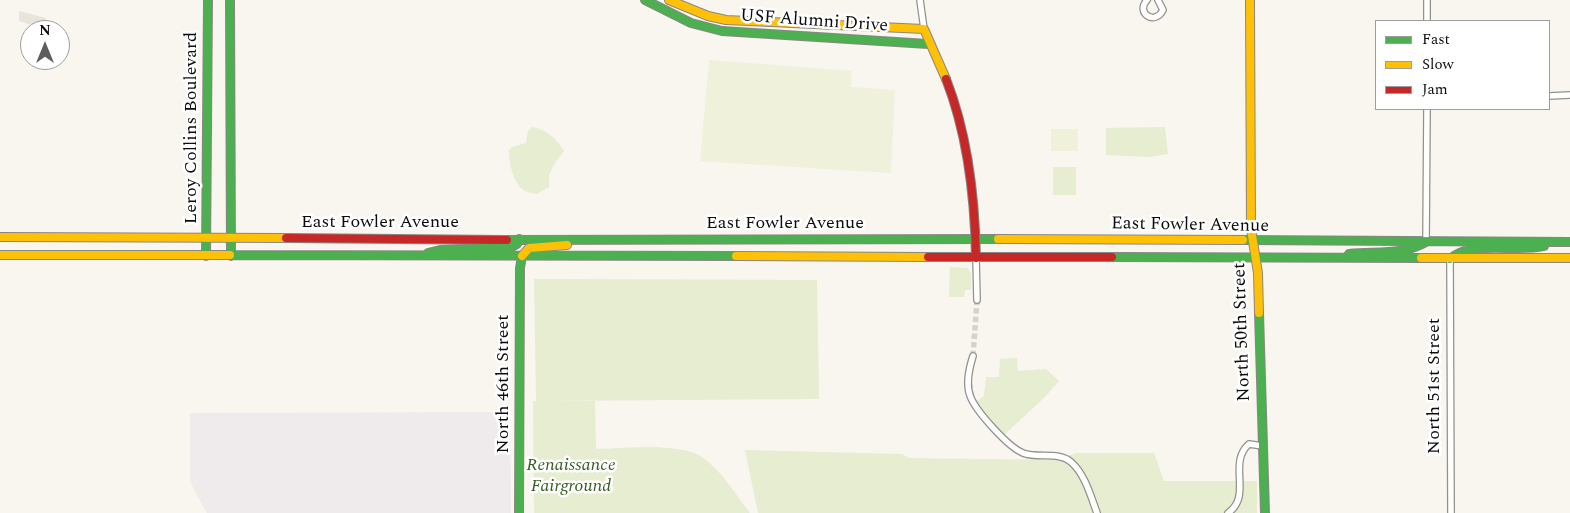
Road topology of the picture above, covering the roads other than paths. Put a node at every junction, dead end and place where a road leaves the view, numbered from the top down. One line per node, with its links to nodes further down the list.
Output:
1 (208, 0): 17 (main road, Leroy Collins Boulevard)
2 (230, 0): 18 (main road)
3 (645, 0): 12 (main road, USF Alumni Drive)
4 (669, 0): 11 (main road, USF Alumni Drive)
5 (920, 0): 11 (street)
6 (1147, 0): 7 (street)
7 (1158, 0)
8 (1250, 0): 22 (main road, North 50th Street)
9 (1427, 0): 10 (street)
10 (1427, 20)
11 (924, 29): 12 (main road)
12 (928, 44): 19 (main road)
13 (1570, 95): 14 (street)
14 (1550, 96)
15 (1427, 110): 23 (street)
16 (0, 237): 17 (main road, East Fowler Avenue)
17 (206, 237): 18 (main road, East Fowler Avenue); 27 (main road, Leroy Collins Boulevard)
18 (231, 237): 20 (main road, East Fowler Avenue); 28 (main road)
19 (976, 238): 21 (main road, East Fowler Avenue); 22 (main road, East Fowler Avenue); 31 (main road)
20 (519, 239): 21 (main road, East Fowler Avenue); 29 (main road)
21 (604, 241): 30 (main road)
22 (1252, 242): 23 (main road, East Fowler Avenue); 32 (main road, North 50th Street)
23 (1426, 242): 24 (main road, East Fowler Avenue); 33 (main road)
24 (1567, 242): 34 (main road)
25 (1570, 253): 35 (main road)
26 (0, 255): 27 (main road, East Fowler Avenue)
27 (206, 256): 28 (main road, East Fowler Avenue)
28 (231, 256): 29 (main road, East Fowler Avenue)
29 (421, 256): 30 (main road, East Fowler Avenue)
30 (522, 256): 31 (main road, East Fowler Avenue); 40 (main road, North 46th Street)
31 (976, 258): 32 (main road, East Fowler Avenue); 37 (street)
32 (1256, 258): 33 (main road, East Fowler Avenue); 39 (main road, North 50th Street)
33 (1316, 258): 34 (main road, East Fowler Avenue)
34 (1450, 258): 35 (main road, East Fowler Avenue); 44 (street, North 51st Street)
35 (1547, 258): 36 (main road, East Fowler Avenue)
36 (1570, 258)
37 (977, 300)
38 (973, 356): 41 (street)
39 (1263, 446): 42 (street); 43 (main road, North 50th Street)
40 (519, 513)
41 (1097, 513)
42 (1228, 513)
43 (1264, 513)
44 (1451, 513)

